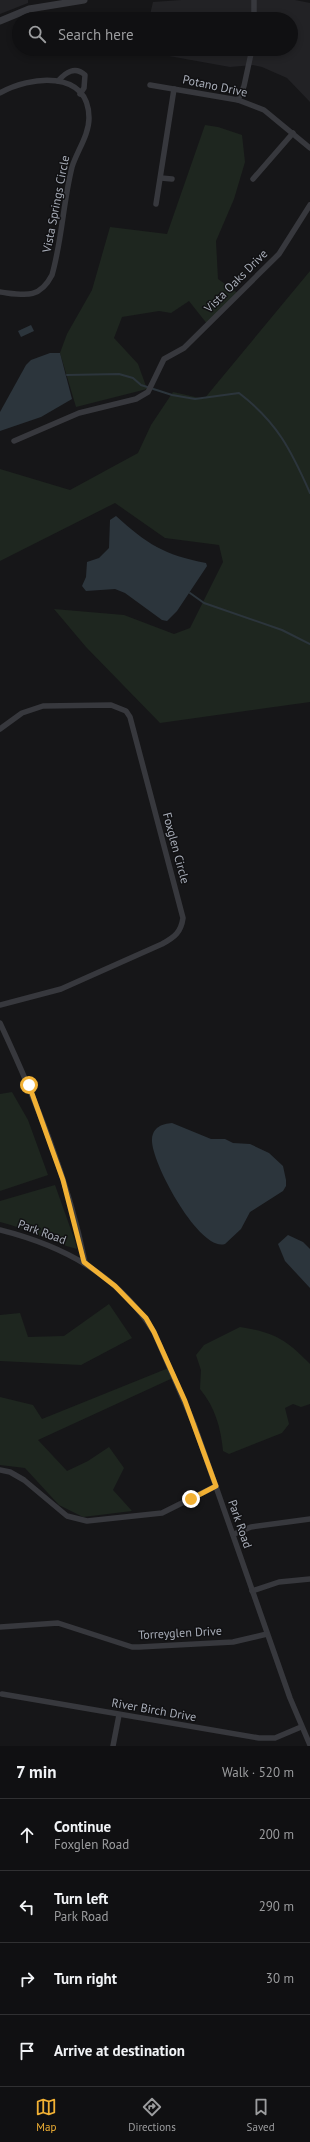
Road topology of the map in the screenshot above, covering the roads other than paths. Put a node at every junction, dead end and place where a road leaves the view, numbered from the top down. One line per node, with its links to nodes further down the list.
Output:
1 (84, 0): 3 (street)
2 (254, 0): 4 (street)
3 (22, 12)
4 (254, 12)
5 (12, 16): 6 (street)
6 (0, 21)
7 (250, 56): 13 (street)
8 (58, 81): 11 (street); 12 (street); 12 (street)
9 (150, 85): 10 (street, Potano Drive)
10 (174, 89): 13 (street, Potano Drive); 16 (street)
11 (0, 93)
12 (80, 94): 21 (street, Vista Springs Circle)
13 (238, 100): 14 (street, Potano Drive)
14 (293, 133): 15 (street, Potano Drive); 18 (street)
15 (310, 148)
16 (160, 178): 17 (street); 19 (street)
17 (172, 179)
18 (253, 179)
19 (156, 204)
20 (310, 205): 22 (street, Vista Oaks Drive)
21 (0, 292)
22 (14, 441)
23 (0, 729): 24 (street, Foxglen Circle)
24 (0, 1005)
25 (0, 1024): 27 (street)
26 (0, 1230): 27 (street, Park Road)
27 (84, 1262): 29 (street, Park Road)
28 (0, 1470): 29 (street)
29 (216, 1486): 31 (street, Park Road)
30 (310, 1519): 31 (street)
31 (234, 1534): 33 (street, Park Road)
32 (310, 1580): 33 (street)
33 (252, 1591): 35 (street, Park Road)
34 (0, 1627): 35 (street, Torreyglen Drive)
35 (267, 1634): 38 (street, Park Road)
36 (2, 1694): 37 (street, River Birch Drive)
37 (119, 1715): 38 (street, River Birch Drive); 40 (street)
38 (301, 1727): 39 (street, Park Road)
39 (310, 1745)
40 (114, 1746)

